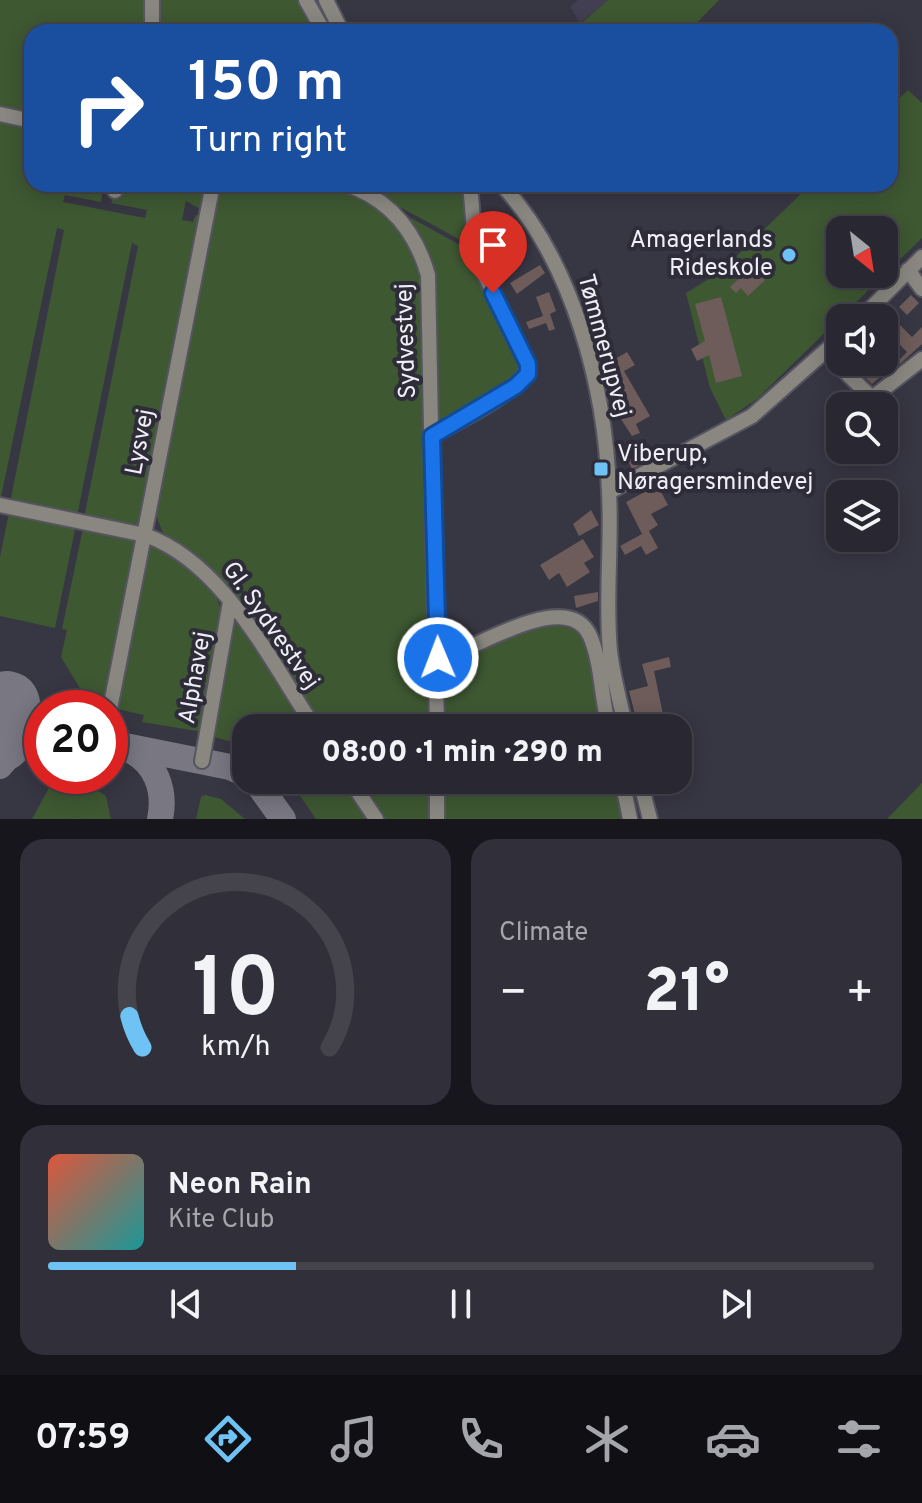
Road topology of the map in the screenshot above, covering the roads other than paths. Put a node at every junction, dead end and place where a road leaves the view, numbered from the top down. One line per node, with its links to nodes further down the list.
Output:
1 (152, 0): 4 (street)
2 (306, 0): 5 (street)
3 (326, 0): 6 (street)
4 (152, 24)
5 (320, 24)
6 (338, 24)
7 (0, 114): 8 (street)
8 (24, 119)
9 (211, 192): 24 (street, Lysvej)
10 (362, 192): 21 (street, Sydvestvej)
11 (471, 192): 21 (street)
12 (507, 192): 22 (street, Tømmerupvej)
13 (922, 257): 14 (street)
14 (908, 270): 15 (street); 16 (street)
15 (922, 289)
16 (885, 293): 17 (street); 18 (street)
17 (874, 304)
18 (897, 304)
19 (825, 352): 20 (street); 22 (street)
20 (922, 359)
21 (432, 436): 26 (street, Sydvestvej)
22 (609, 492): 31 (street, Tømmerupvej)
23 (0, 505): 24 (street, Gl. Sydvestvej)
24 (145, 535): 25 (street, Gl. Sydvestvej); 27 (street, Lysvej)
25 (230, 602): 28 (street, Gl. Sydvestvej); 32 (street, Alphavej)
26 (438, 658): 29 (street, Sydvestvej); 30 (street)
27 (114, 690)
28 (306, 714)
29 (437, 714)
30 (606, 714)
31 (623, 714)
32 (202, 761)
33 (359, 794): 37 (street)
34 (437, 794): 38 (street)
35 (625, 794): 39 (street)
36 (644, 794): 40 (street)
37 (376, 819)
38 (437, 819)
39 (630, 819)
40 (650, 819)

